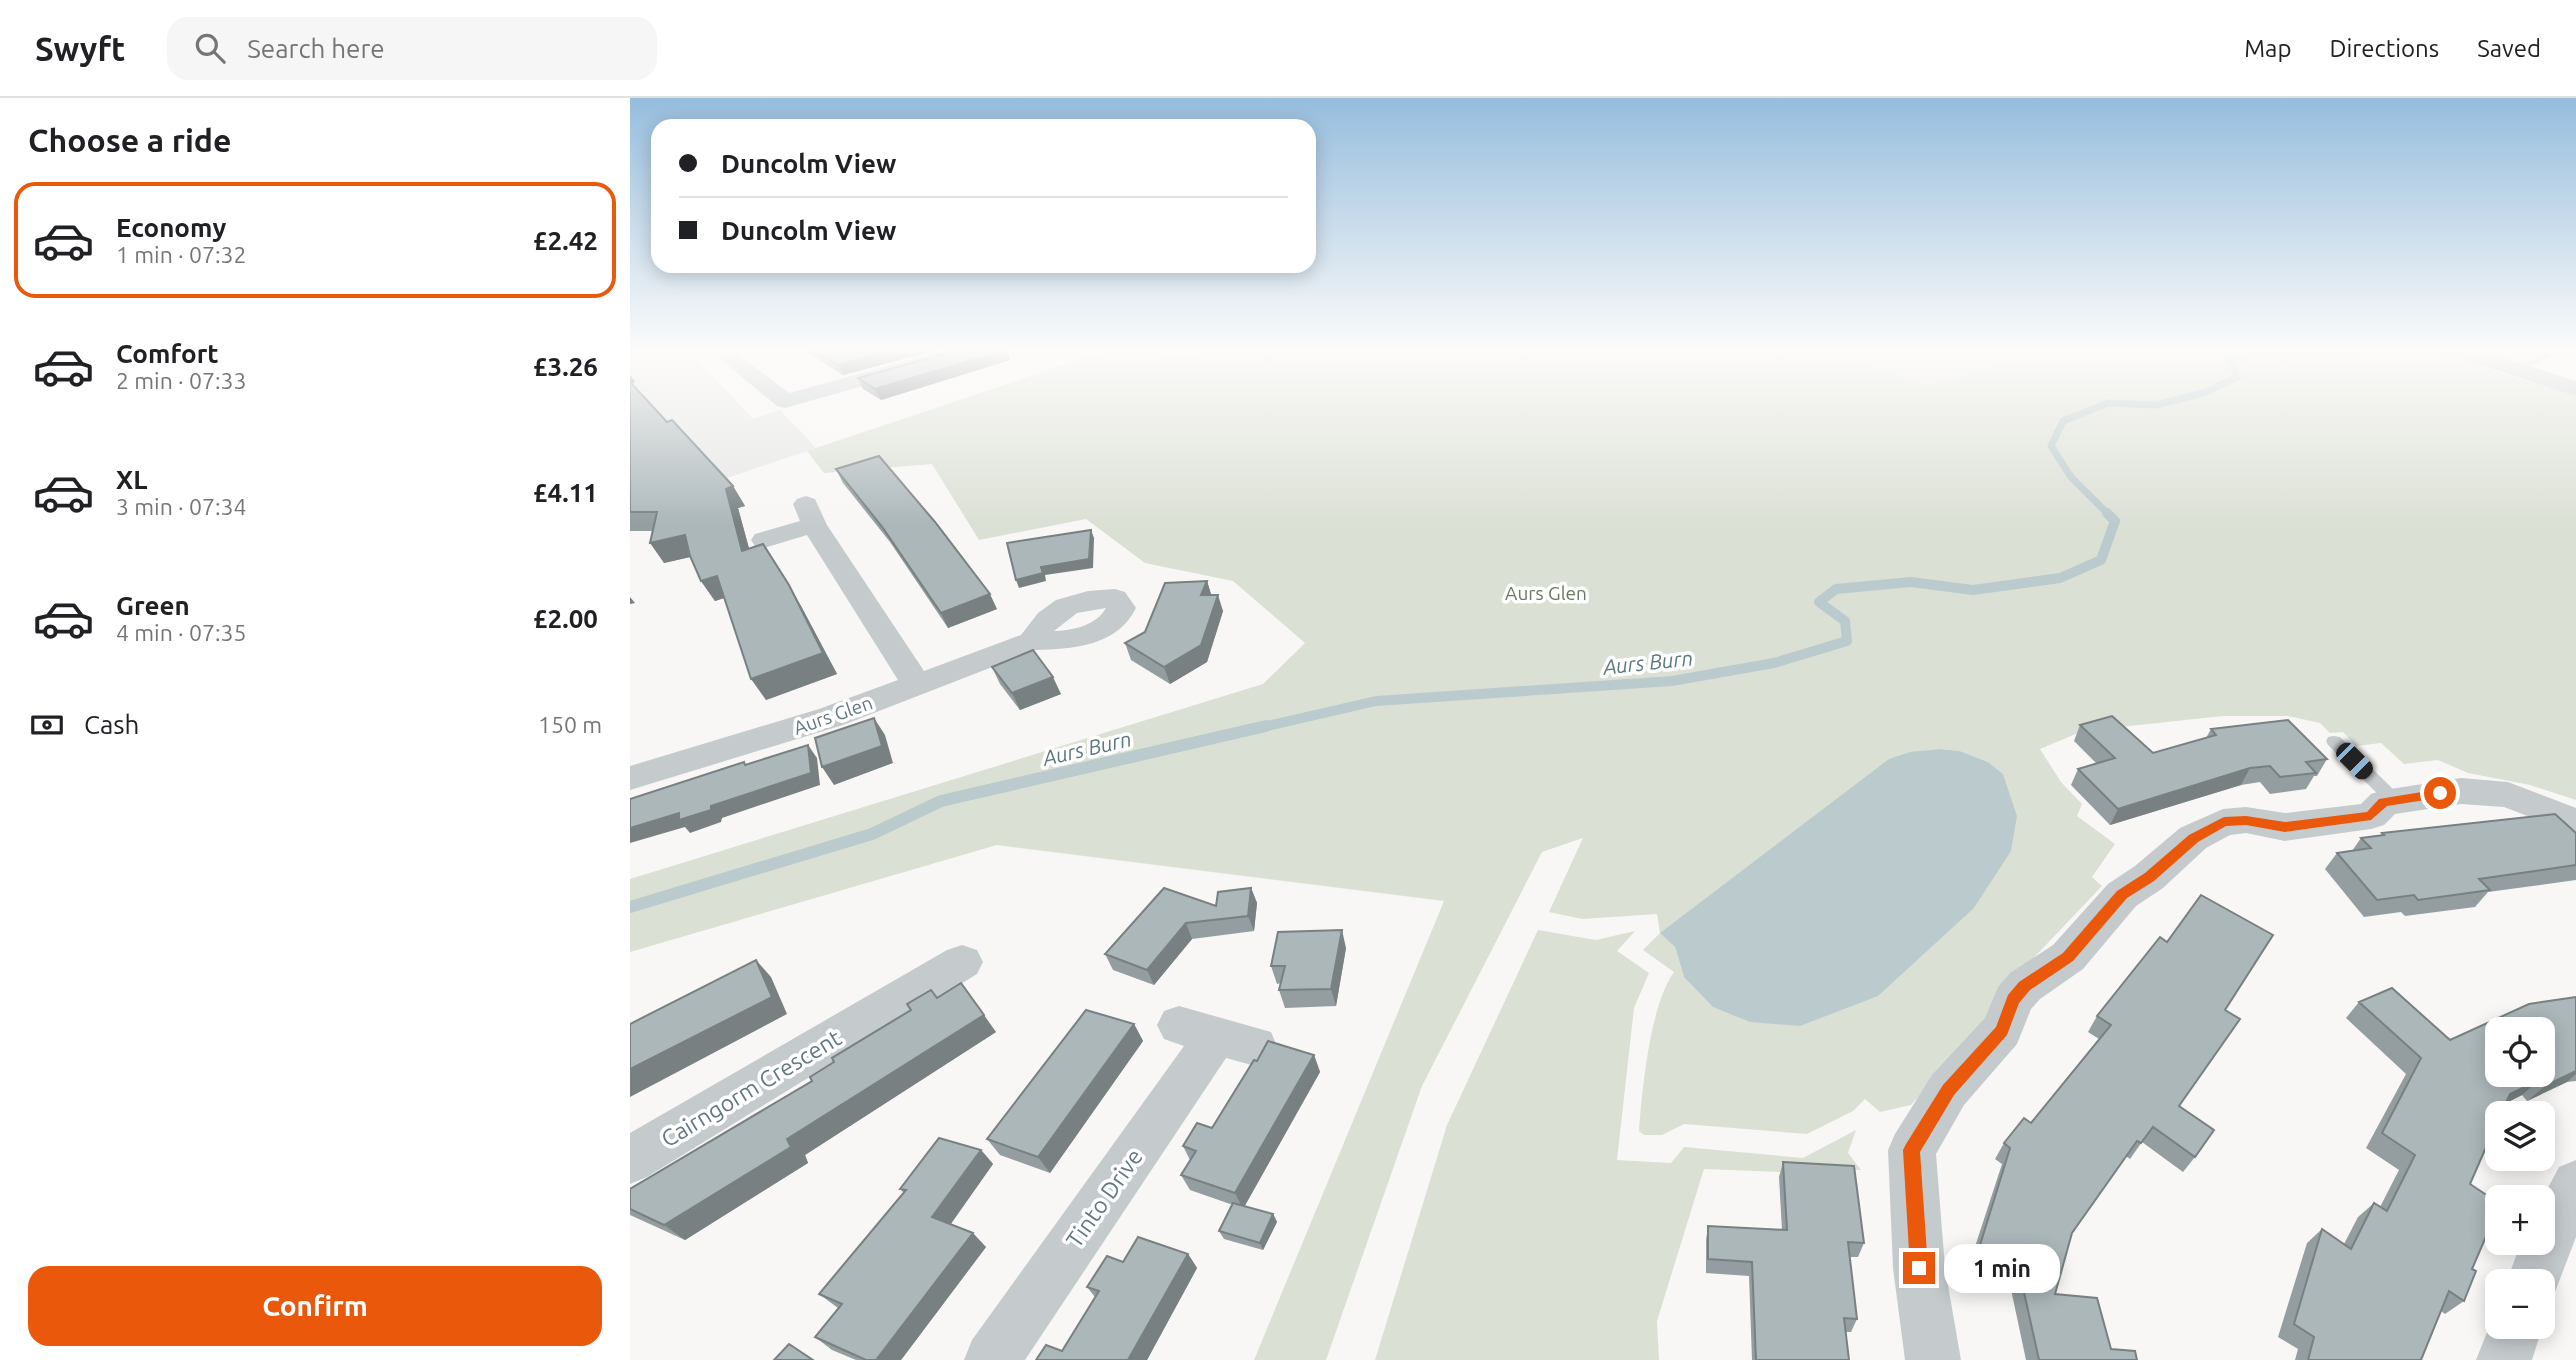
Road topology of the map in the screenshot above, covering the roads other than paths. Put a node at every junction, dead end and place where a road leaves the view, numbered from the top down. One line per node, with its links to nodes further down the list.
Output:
1 (764, 540): 3 (street)
2 (1032, 641): 3 (street, Aurs Glen)
3 (917, 685): 5 (street, Aurs Glen)
4 (2334, 741): 6 (lane)
5 (630, 778)
6 (2394, 800): 7 (street); 15 (street)
7 (2576, 822)
8 (962, 962): 10 (street, Cairngorm Crescent)
9 (1216, 1036): 14 (street, Tinto Drive)
10 (630, 1160)
11 (2576, 1184): 12 (street)
12 (2537, 1269)
13 (2511, 1339): 16 (street)
14 (992, 1360)
15 (1933, 1360)
16 (2504, 1360)

